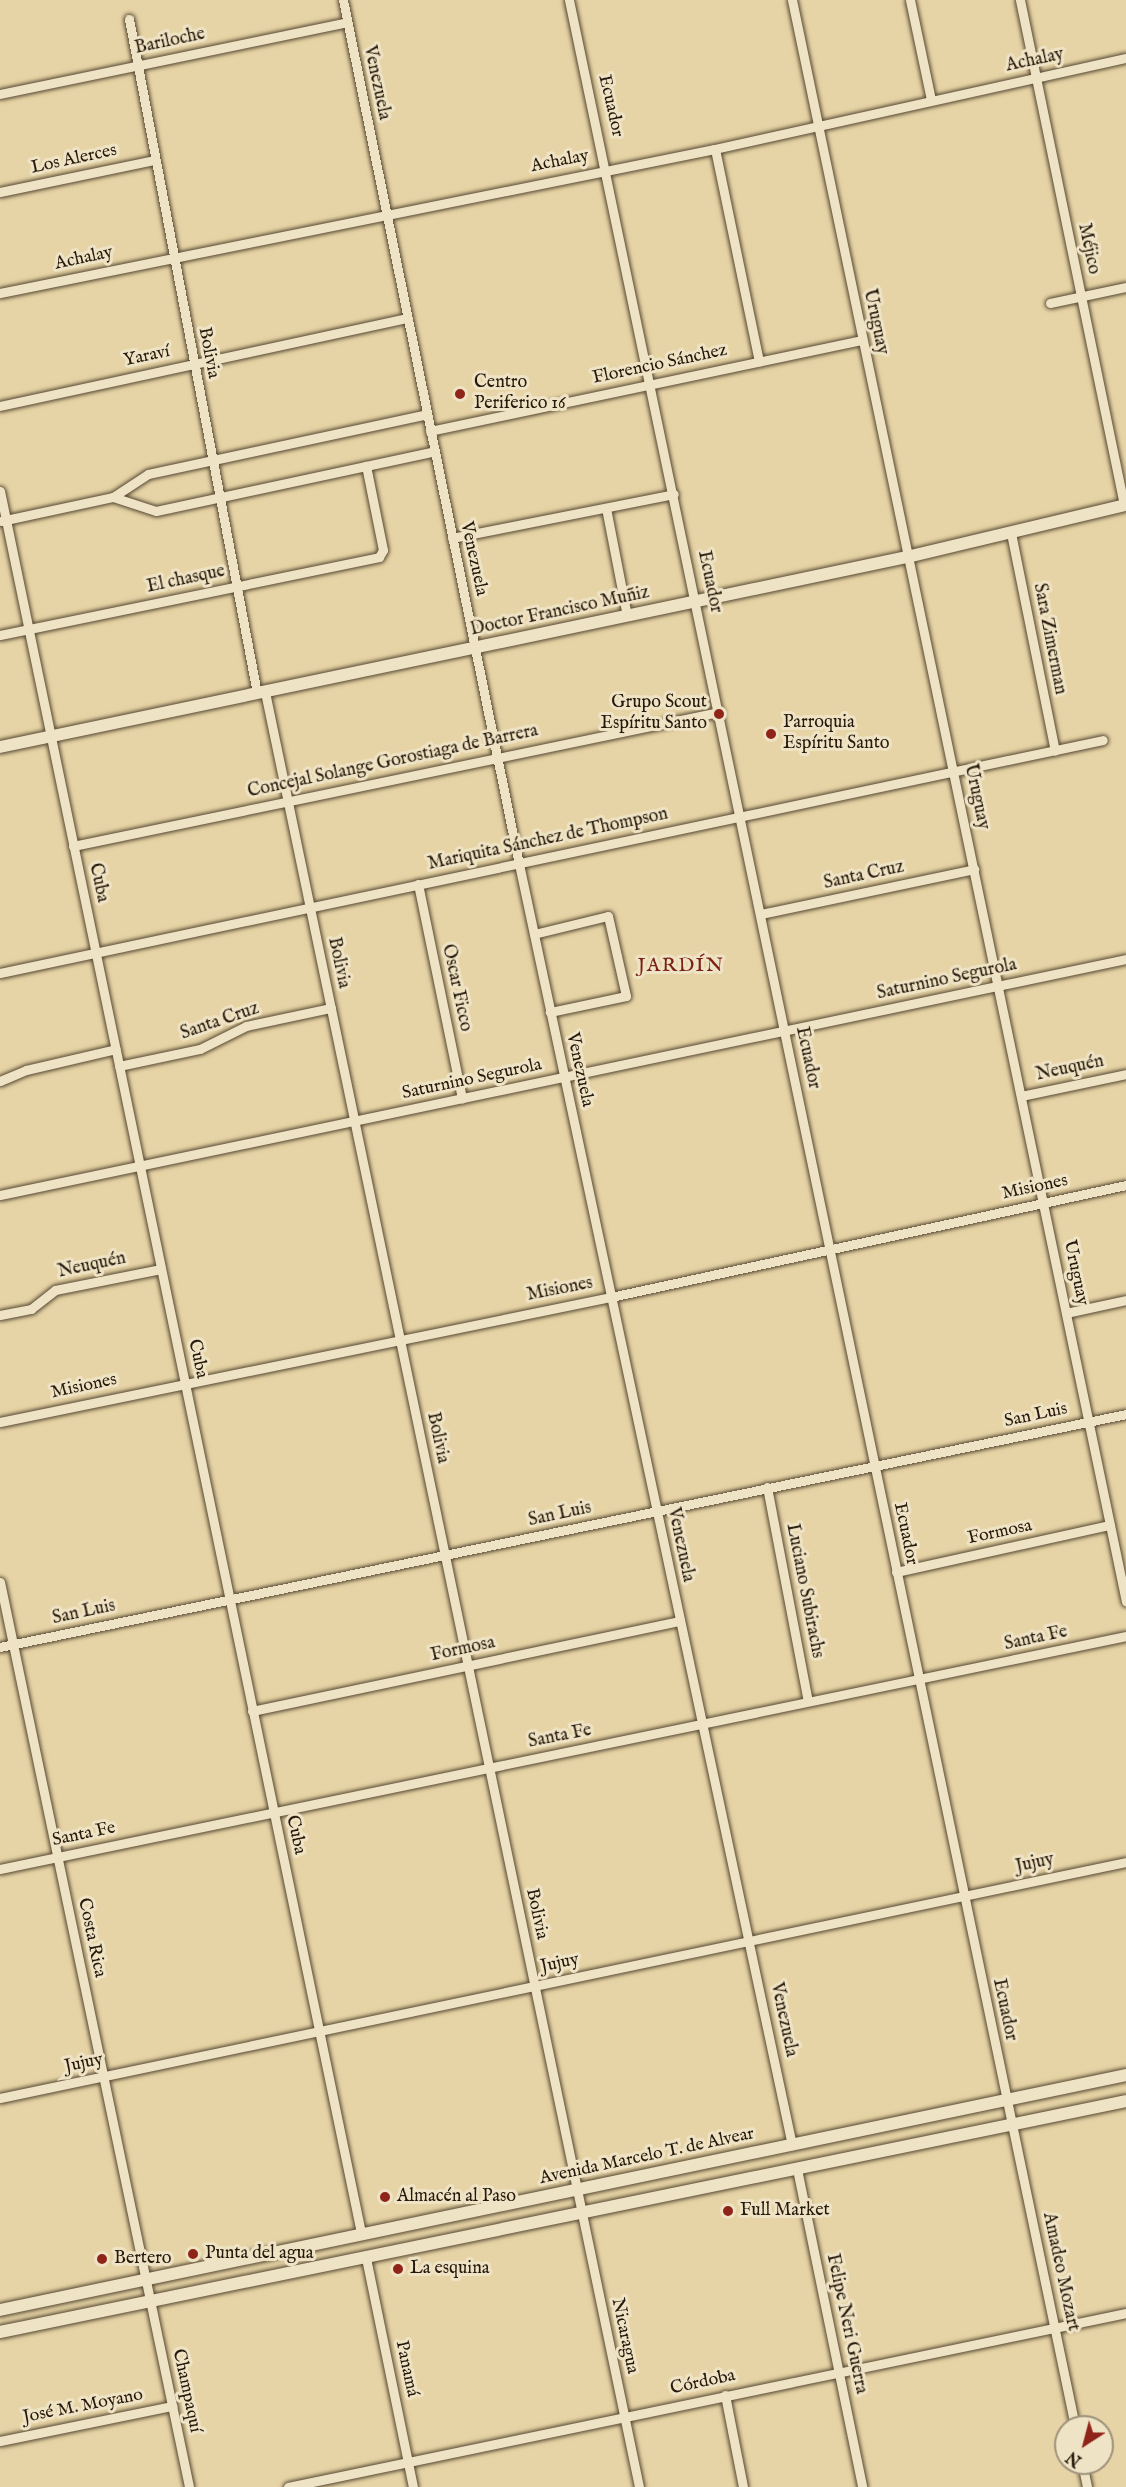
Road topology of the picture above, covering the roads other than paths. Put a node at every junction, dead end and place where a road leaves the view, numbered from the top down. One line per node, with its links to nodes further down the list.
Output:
1 (343, 0): 7 (street, Venezuela)
2 (569, 0): 16 (street, Ecuador)
3 (792, 0): 13 (street, Uruguay)
4 (910, 0): 12 (street)
5 (1020, 0): 10 (street, Méjico)
6 (129, 19): 9 (street, Bolivia)
7 (347, 22): 9 (street, Bariloche); 18 (street, Venezuela)
8 (1126, 58): 10 (street, Achalay)
9 (136, 67): 11 (street, Bariloche); 15 (street, Bolivia)
10 (1036, 78): 12 (street, Achalay); 22 (street, Méjico)
11 (0, 94)
12 (931, 100): 13 (street, Achalay)
13 (818, 127): 14 (street, Achalay); 25 (street, Uruguay)
14 (715, 149): 16 (street, Achalay); 26 (street)
15 (154, 160): 17 (street, Los Alerces); 19 (street, Bolivia)
16 (607, 170): 18 (street, Achalay); 28 (street, Ecuador)
17 (0, 192)
18 (386, 214): 19 (street, Achalay); 24 (street, Venezuela)
19 (173, 258): 21 (street, Achalay); 27 (street, Bolivia)
20 (1126, 287): 22 (street)
21 (0, 293)
22 (1081, 297): 23 (street); 39 (street, Méjico)
23 (1050, 303)
24 (407, 318): 27 (street, Yaraví); 30 (street, Venezuela)
25 (862, 340): 26 (street, Florencio Sánchez); 44 (street, Uruguay)
26 (759, 361): 28 (street, Florencio Sánchez)
27 (194, 364): 29 (street, Yaraví); 33 (street, Bolivia)
28 (651, 384): 31 (street, Florencio Sánchez); 36 (street, Ecuador)
29 (0, 406)
30 (427, 414): 31 (street, Venezuela); 33 (street)
31 (430, 431): 32 (street, Venezuela)
32 (435, 451): 34 (street); 43 (street, Venezuela)
33 (212, 459): 37 (street); 38 (street, Bolivia)
34 (366, 466): 38 (street); 45 (street, El chasque)
35 (0, 491): 41 (street, Cuba)
36 (674, 494): 40 (street); 46 (street, Ecuador)
37 (113, 497): 38 (street); 41 (street)
38 (220, 498): 45 (street, Bolivia)
39 (1125, 505): 42 (main road, Doctor Francisco Muñiz)
40 (606, 508): 43 (street); 47 (street)
41 (3, 520): 48 (street, Cuba)
42 (1011, 533): 44 (main road, Doctor Francisco Muñiz); 56 (street, Sara Zimerman)
43 (452, 538): 50 (street, Venezuela)
44 (906, 557): 46 (main road, Doctor Francisco Muñiz); 58 (street, Uruguay)
45 (237, 587): 48 (street, El chasque); 51 (street, Bolivia)
46 (696, 602): 47 (main road, Doctor Francisco Muñiz); 52 (street, Ecuador)
47 (627, 616): 50 (main road, Doctor Francisco Muñiz)
48 (29, 630): 49 (street, El chasque); 53 (street, Cuba)
49 (0, 636)
50 (475, 648): 51 (main road, Doctor Francisco Muñiz); 57 (street, Venezuela)
51 (261, 693): 53 (main road, Doctor Francisco Muñiz); 59 (street, Bolivia)
52 (719, 712): 57 (street, Concejal Solange Gorostiaga de Barrera); 60 (street, Ecuador)
53 (51, 736): 55 (main road, Doctor Francisco Muñiz); 61 (street, Cuba)
54 (1103, 741): 56 (street, Mariquita Sánchez de Thompson)
55 (0, 747)
56 (1055, 751): 58 (street, Mariquita Sánchez de Thompson)
57 (497, 758): 59 (street, Concejal Solange Gorostiaga de Barrera); 62 (street, Venezuela)
58 (954, 772): 60 (street, Mariquita Sánchez de Thompson); 63 (street, Uruguay)
59 (288, 801): 61 (street, Concejal Solange Gorostiaga de Barrera); 65 (street, Bolivia)
60 (741, 818): 62 (street, Mariquita Sánchez de Thompson); 66 (street, Ecuador)
61 (73, 846): 68 (street, Cuba)
62 (519, 864): 64 (street, Mariquita Sánchez de Thompson); 67 (street, Venezuela)
63 (974, 869): 66 (street, Santa Cruz); 71 (street, Uruguay)
64 (418, 884): 65 (street, Mariquita Sánchez de Thompson); 81 (street, Oscar Ficco)
65 (310, 907): 68 (street, Mariquita Sánchez de Thompson); 72 (street, Bolivia)
66 (761, 914): 74 (street, Ecuador)
67 (534, 934): 73 (street, Venezuela); 73 (street)
68 (96, 952): 70 (street, Mariquita Sánchez de Thompson); 75 (street, Cuba)
69 (1126, 959): 71 (street, Saturnino Segurola)
70 (0, 973)
71 (999, 986): 74 (street, Saturnino Segurola); 80 (street, Uruguay)
72 (331, 1008): 76 (street, Santa Cruz); 82 (street, Bolivia)
73 (550, 1012): 78 (street, Venezuela)
74 (784, 1031): 78 (street, Saturnino Segurola); 87 (street, Ecuador)
75 (116, 1049): 76 (street, Cuba); 79 (street)
76 (119, 1066): 83 (street, Cuba)
77 (1126, 1074): 80 (street, Neuquén)
78 (564, 1077): 81 (street, Saturnino Segurola); 89 (street, Venezuela)
79 (0, 1081)
80 (1021, 1096): 86 (street, Uruguay)
81 (462, 1098): 82 (street, Saturnino Segurola)
82 (354, 1121): 83 (street, Saturnino Segurola); 93 (street, Bolivia)
83 (140, 1166): 85 (street, Saturnino Segurola); 88 (street, Cuba)
84 (1126, 1185): 86 (street, Misiones)
85 (0, 1195)
86 (1043, 1202): 87 (street, Misiones); 91 (street, Uruguay)
87 (830, 1250): 89 (street, Misiones); 98 (street, Ecuador)
88 (161, 1269): 92 (street, Neuquén); 94 (street, Cuba)
89 (611, 1297): 93 (street, Misiones); 100 (street, Venezuela)
90 (1126, 1300): 91 (street)
91 (1066, 1313): 97 (street, Uruguay)
92 (0, 1315)
93 (399, 1338): 94 (street, Misiones); 102 (street, Bolivia)
94 (185, 1383): 96 (street, Misiones); 105 (street, Cuba)
95 (1126, 1414): 97 (street, San Luis)
96 (0, 1422)
97 (1089, 1422): 98 (street, San Luis); 101 (street, Uruguay)
98 (874, 1467): 99 (street, San Luis); 103 (street, Ecuador)
99 (767, 1487): 100 (street, San Luis); 113 (street, Luciano Subirachs)
100 (656, 1512): 102 (street, San Luis); 107 (street, Venezuela)
101 (1110, 1525): 103 (street, Formosa); 106 (street, Uruguay)
102 (445, 1555): 105 (street, San Luis); 111 (street, Bolivia)
103 (896, 1572): 112 (street, Ecuador)
104 (0, 1582): 109 (street, Costa Rica)
105 (230, 1600): 109 (street, San Luis); 114 (street, Cuba)
106 (1126, 1602)
107 (680, 1621): 111 (street, Formosa); 115 (street, Venezuela)
108 (1126, 1636): 112 (street, Santa Fe)
109 (13, 1645): 110 (street, San Luis); 118 (street, Costa Rica)
110 (0, 1647)
111 (468, 1665): 114 (street, Formosa); 116 (street, Bolivia)
112 (918, 1681): 113 (street, Santa Fe); 121 (street, Ecuador)
113 (808, 1701): 115 (street, Santa Fe)
114 (252, 1711): 117 (street, Cuba)
115 (702, 1725): 116 (street, Santa Fe); 122 (street, Venezuela)
116 (489, 1768): 117 (street, Santa Fe); 123 (street, Bolivia)
117 (273, 1812): 118 (street, Santa Fe); 124 (street, Cuba)
118 (57, 1857): 120 (street, Santa Fe); 126 (street, Costa Rica)
119 (1126, 1862): 121 (street, Jujuy)
120 (0, 1869)
121 (963, 1896): 122 (street, Jujuy); 128 (street, Ecuador)
122 (750, 1941): 123 (street, Jujuy); 131 (street, Venezuela)
123 (534, 1986): 124 (street, Jujuy); 133 (street, Bolivia)
124 (319, 2032): 126 (street, Jujuy); 135 (street, Cuba)
125 (1126, 2075): 128 (main road, Avenida Marcelo T. de Alvear)
126 (103, 2077): 127 (street, Jujuy); 137 (street, Costa Rica)
127 (0, 2098)
128 (1007, 2099): 130 (street, Ecuador); 131 (main road, Avenida Marcelo T. de Alvear)
129 (1126, 2101): 130 (main road)
130 (1012, 2123): 132 (main road); 141 (street, Amadeo Mozart)
131 (792, 2145): 133 (main road, Avenida Marcelo T. de Alvear)
132 (797, 2169): 134 (main road); 143 (street, Felipe Neri Guerra)
133 (577, 2192): 134 (street, Nicaragua); 135 (main road, Avenida Marcelo T. de Alvear)
134 (581, 2213): 136 (main road); 147 (street, Nicaragua)
135 (361, 2234): 137 (main road, Avenida Marcelo T. de Alvear)
136 (366, 2258): 138 (main road); 149 (street, Panamá)
137 (146, 2282): 138 (street, Costa Rica); 139 (main road, Avenida Marcelo T. de Alvear)
138 (151, 2301): 142 (main road); 145 (street, Champaquí)
139 (0, 2310)
140 (1126, 2313): 141 (street, Córdoba)
141 (1054, 2328): 143 (street, Córdoba); 146 (street, Amadeo Mozart)
142 (0, 2332)
143 (839, 2371): 144 (street, Córdoba); 155 (street, Felipe Neri Guerra)
144 (725, 2395): 147 (street, Córdoba); 154 (street)
145 (172, 2406): 148 (street, José M. Moyano); 150 (street, Champaquí)
146 (1072, 2415)
147 (624, 2416): 149 (street, Córdoba); 153 (street, Nicaragua)
148 (0, 2441)
149 (408, 2462): 151 (street, Córdoba); 152 (street, Panamá)
150 (189, 2487)
151 (288, 2487)
152 (413, 2487)
153 (639, 2487)
154 (743, 2487)
155 (862, 2487)

